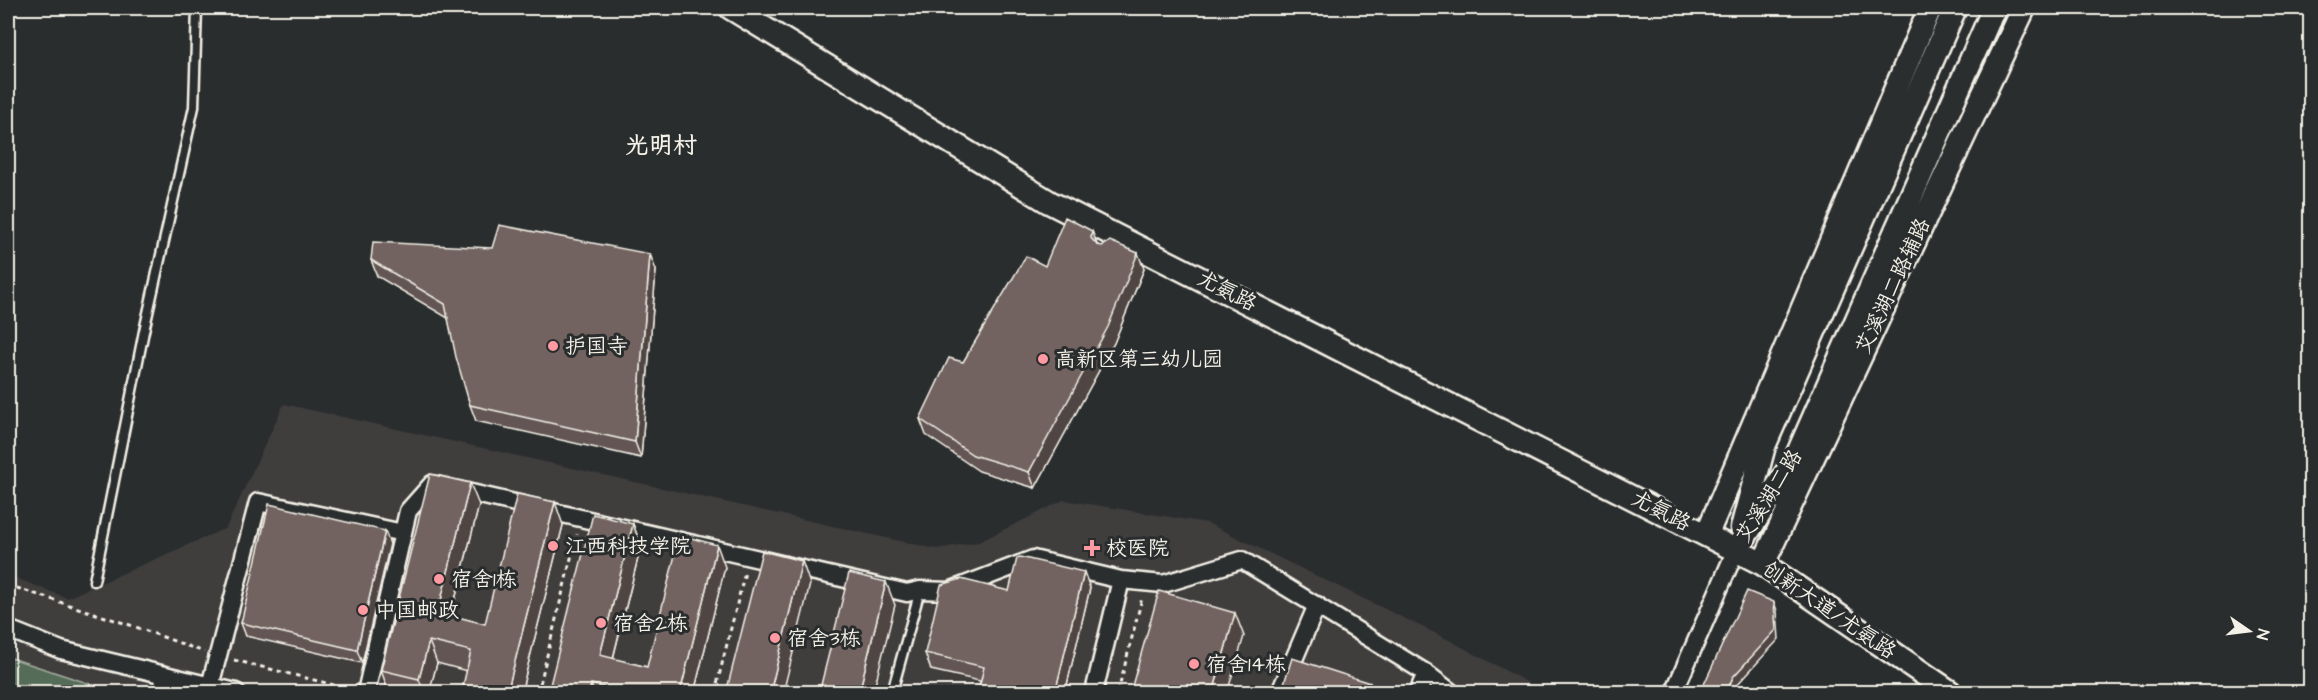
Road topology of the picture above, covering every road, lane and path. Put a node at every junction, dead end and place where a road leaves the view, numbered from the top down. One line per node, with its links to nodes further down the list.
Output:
1 (197, 8): 14 (lane)
2 (731, 8): 9 (main road, 尤氨路)
3 (1930, 8): 9 (main road)
4 (1955, 8): 10 (main road, 艾溪湖二路)
5 (1994, 8): 10 (main road, 艾溪湖二路)
6 (2024, 8): 12 (main road, 艾溪湖二路辅路)
7 (581, 519): 8 (street); 11 (street); 27 (path)
8 (403, 533): 20 (street); 24 (street)
9 (1707, 534): 10 (main road, 尤氨路)
10 (1736, 550): 12 (main road, 创新大道/尤氨路); 35 (street)
11 (749, 557): 17 (street); 28 (path)
12 (1763, 564): 36 (main road, 创新大道/尤氨路)
13 (1121, 580): 15 (street); 17 (street); 30 (street)
14 (94, 581)
15 (1145, 583): 18 (street); 31 (path)
16 (8, 585): 20 (path)
17 (920, 590): 29 (lane)
18 (1317, 605): 21 (street); 32 (street)
19 (8, 629): 22 (street)
20 (218, 656): 23 (street); 24 (path)
21 (1426, 673): 33 (street); 34 (street)
22 (166, 675): 23 (street); 25 (street)
23 (210, 686): 26 (street)
24 (366, 692)
25 (160, 693)
26 (236, 693)
27 (538, 693)
28 (715, 693)
29 (892, 693)
30 (1094, 693)
31 (1118, 693)
32 (1280, 693)
33 (1418, 693)
34 (1451, 693)
35 (1674, 693)
36 (1950, 693)

